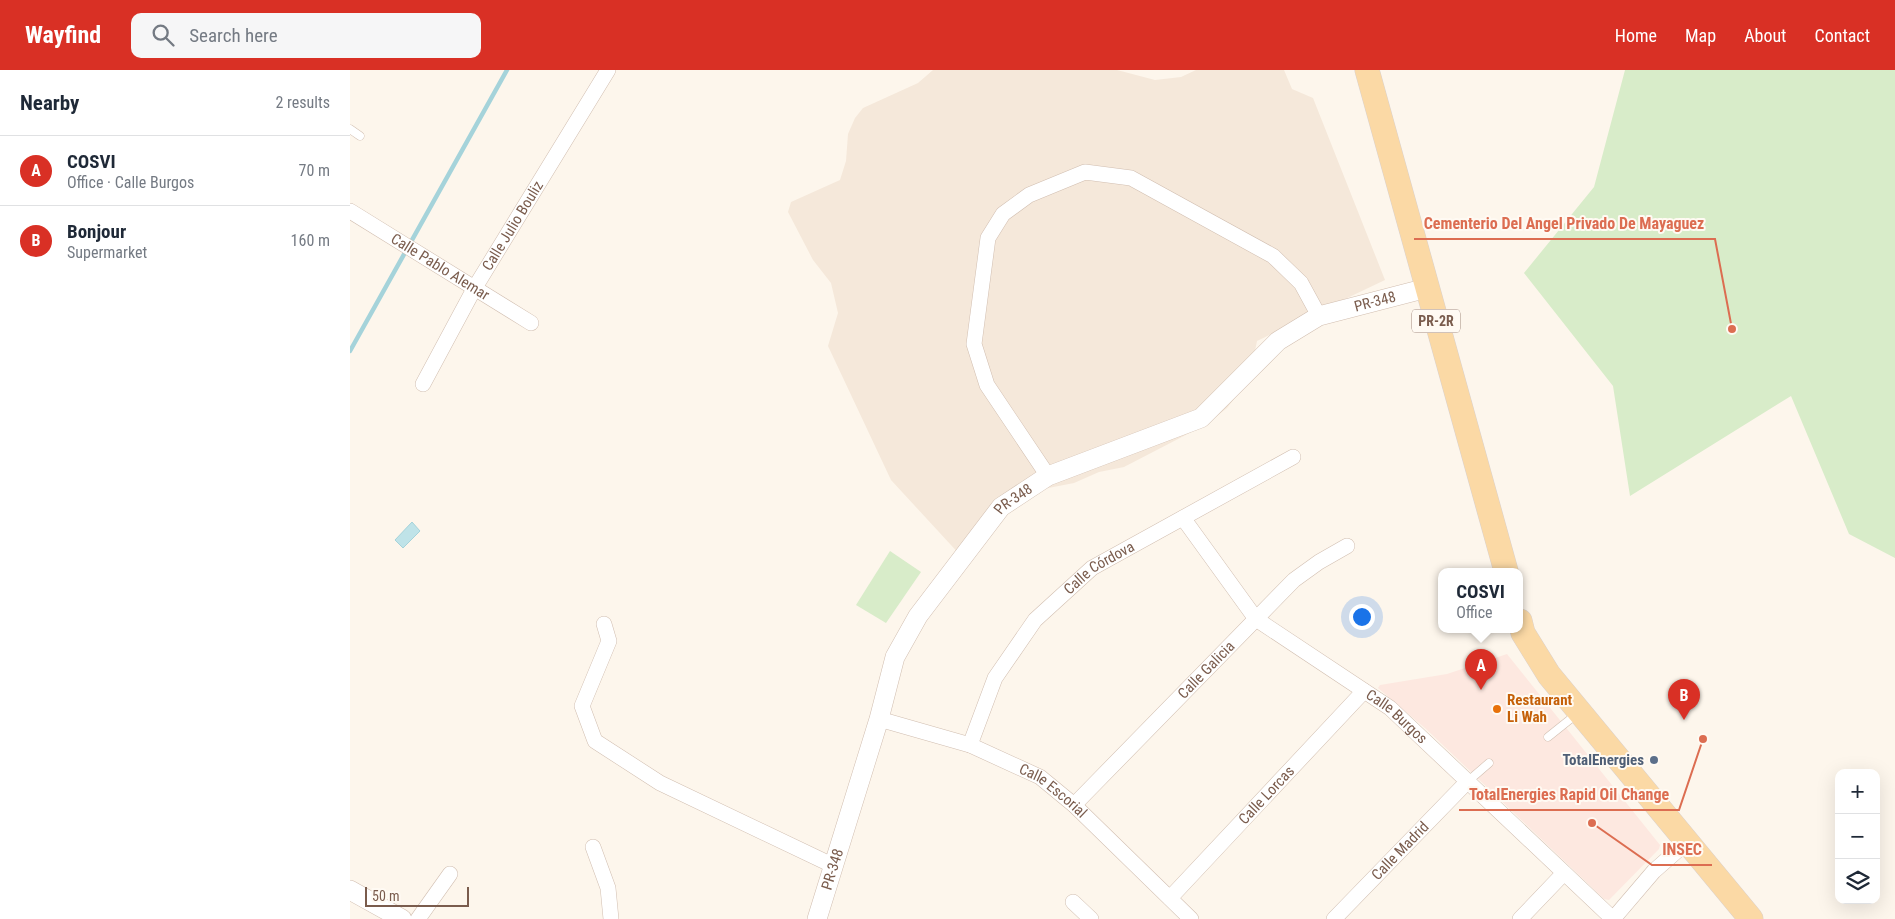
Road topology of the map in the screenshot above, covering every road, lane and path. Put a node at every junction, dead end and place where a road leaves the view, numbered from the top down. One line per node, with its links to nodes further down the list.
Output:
1 (608, 70): 7 (street, Calle Julio Bouliz)
2 (1367, 70): 6 (main road, PR-2R)
3 (350, 129): 4 (lane)
4 (360, 136)
5 (350, 211): 7 (street, Calle Pablo Alemar)
6 (1427, 288): 8 (street, PR-348 / PR-348); 15 (main road, PR-2R)
7 (474, 289): 9 (street, Calle Pablo Alemar); 10 (street, Calle Julio Bouliz)
8 (1320, 316): 12 (street, PR-348 / PR-348); 12 (street)
9 (530, 323)
10 (423, 384)
11 (1293, 457): 13 (street, Calle Córdova)
12 (1048, 476): 21 (street, PR-348 / PR-348)
13 (1183, 518): 16 (street, Calle Burgos); 23 (street, Calle Córdova)
14 (1347, 546): 16 (street, Calle Galicia)
15 (1505, 568)
16 (1256, 619): 19 (street, Calle Burgos); 26 (street, Calle Galicia)
17 (604, 624): 29 (street)
18 (1523, 633): 20 (main road)
19 (1364, 691): 25 (street, Calle Burgos); 33 (street, Calle Lorcas)
20 (1579, 712): 22 (lane); 27 (main road)
21 (879, 719): 23 (street, Calle Escorial); 29 (street, PR-348 / PR-348)
22 (1548, 737)
23 (970, 745): 26 (street, Calle Escorial)
24 (1489, 763): 25 (lane)
25 (1467, 782): 30 (street, Calle Burgos); 41 (street, Calle Madrid)
26 (1074, 805): 33 (street, Calle Escorial)
27 (1687, 842): 43 (street); 44 (main road)
28 (593, 847): 37 (street)
29 (832, 865): 38 (street, PR-348 / PR-348)
30 (1564, 873): 42 (street); 43 (street, Calle Burgos)
31 (450, 874): 36 (street)
32 (350, 890): 35 (street)
33 (1170, 898): 40 (street, Calle Escorial)
34 (1073, 902): 39 (street)
35 (402, 919)
36 (418, 919)
37 (611, 919)
38 (817, 919)
39 (1091, 919)
40 (1191, 919)
41 (1334, 919)
42 (1520, 919)
43 (1613, 919)
44 (1751, 919)

